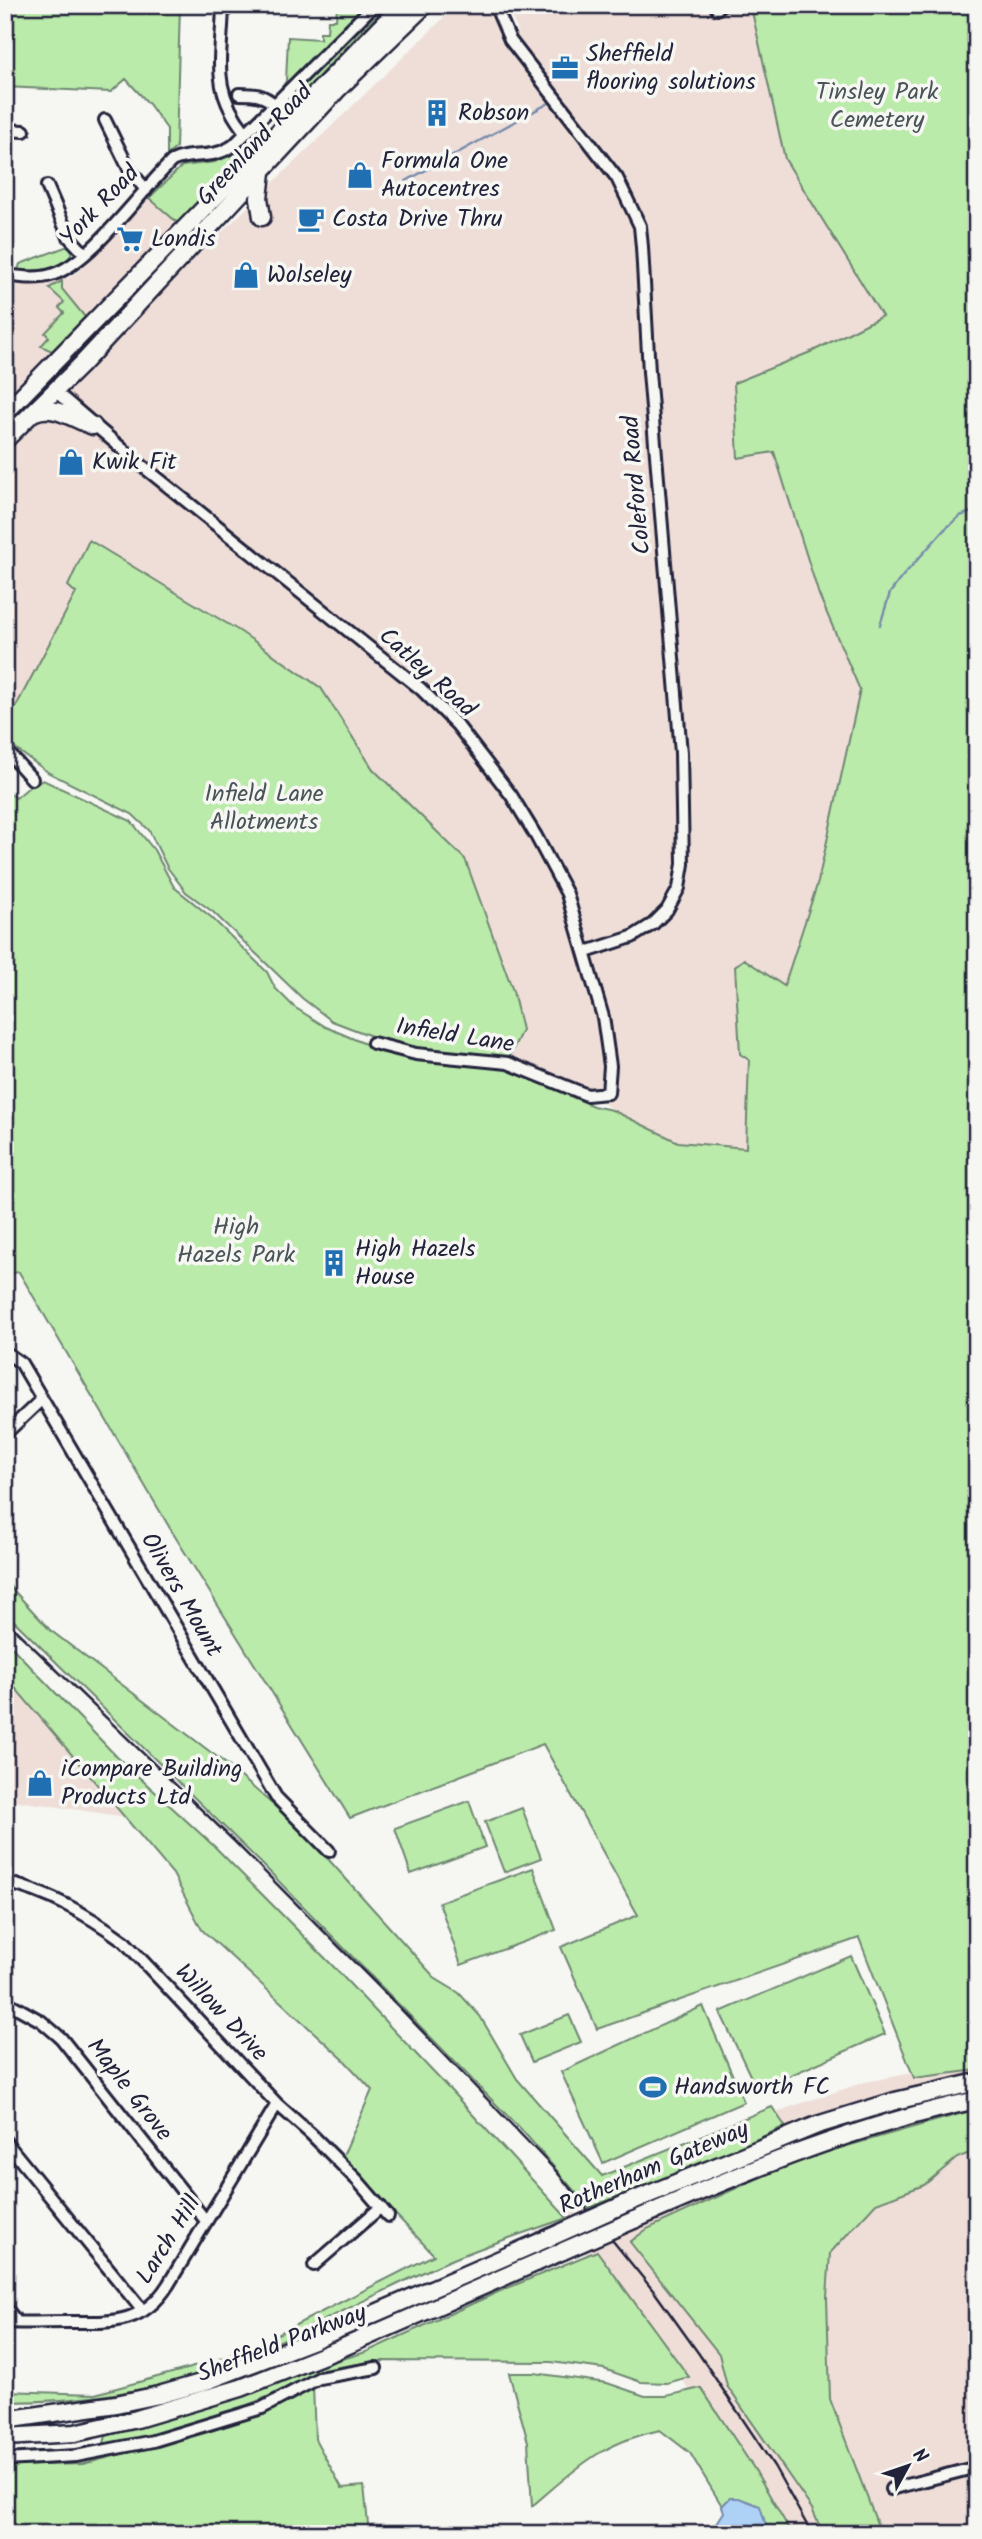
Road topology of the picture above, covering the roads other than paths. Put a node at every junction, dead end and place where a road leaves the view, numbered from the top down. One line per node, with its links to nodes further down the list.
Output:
1 (223, 5): 11 (street)
2 (374, 5): 7 (street)
3 (402, 5): 15 (highway, Greenland Road)
4 (425, 5): 12 (highway, Greenland Road)
5 (495, 5): 29 (street, Coleford Road)
6 (239, 94): 7 (street)
7 (275, 105): 11 (street)
8 (105, 120): 14 (street)
9 (5, 130): 10 (street)
10 (24, 131)
11 (246, 133): 14 (street, York Road)
12 (262, 172): 16 (highway, Greenland Road); 17 (highway)
13 (47, 186): 18 (street)
14 (146, 190): 18 (street, York Road)
15 (220, 192): 16 (highway); 20 (highway, Greenland Road)
16 (233, 203): 21 (highway, Greenland Road)
17 (262, 216)
18 (85, 254): 19 (street, York Road)
19 (5, 275)
20 (52, 367): 21 (highway); 22 (highway, Greenland Road)
21 (56, 392): 22 (highway); 23 (highway, Greenland Road); 24 (street, Catley Road)
22 (7, 409)
23 (38, 410): 24 (highway); 25 (highway); 26 (highway, Greenland Road)
24 (93, 426): 29 (street, Catley Road)
25 (5, 428)
26 (5, 440)
27 (5, 749): 28 (street)
28 (32, 779)
29 (586, 953): 31 (street, Catley Road)
30 (373, 1043): 31 (street, Infield Lane)
31 (608, 1093)
32 (6, 1352): 33 (street, Olivers Mount)
33 (42, 1399): 34 (street); 35 (street, Olivers Mount)
34 (5, 1434)
35 (329, 1851)
36 (5, 1882): 40 (street, Willow Drive)
37 (5, 2001): 42 (street, Maple Grove)
38 (977, 2082): 43 (highway, Rotherham Gateway, bridge)
39 (977, 2100): 44 (highway, Rotherham Gateway, bridge)
40 (277, 2104): 42 (street, Larch Hill); 45 (street, Willow Drive)
41 (5, 2141): 47 (street)
42 (206, 2221): 47 (street, Larch Hill)
43 (551, 2237): 51 (highway, Sheffield Parkway)
44 (563, 2251): 54 (highway, Sheffield Parkway)
45 (314, 2264)
46 (5, 2307): 49 (street)
47 (143, 2312): 49 (street, Larch Hill)
48 (5, 2322): 49 (street, Larch Hill)
49 (18, 2322)
50 (376, 2368): 57 (street)
51 (72, 2411): 52 (highway); 53 (highway, Sheffield Parkway)
52 (5, 2412)
53 (5, 2420)
54 (75, 2433): 55 (highway, Sheffield Parkway); 56 (highway)
55 (5, 2437)
56 (5, 2448)
57 (5, 2460)
58 (977, 2467): 59 (street)
59 (891, 2490)

